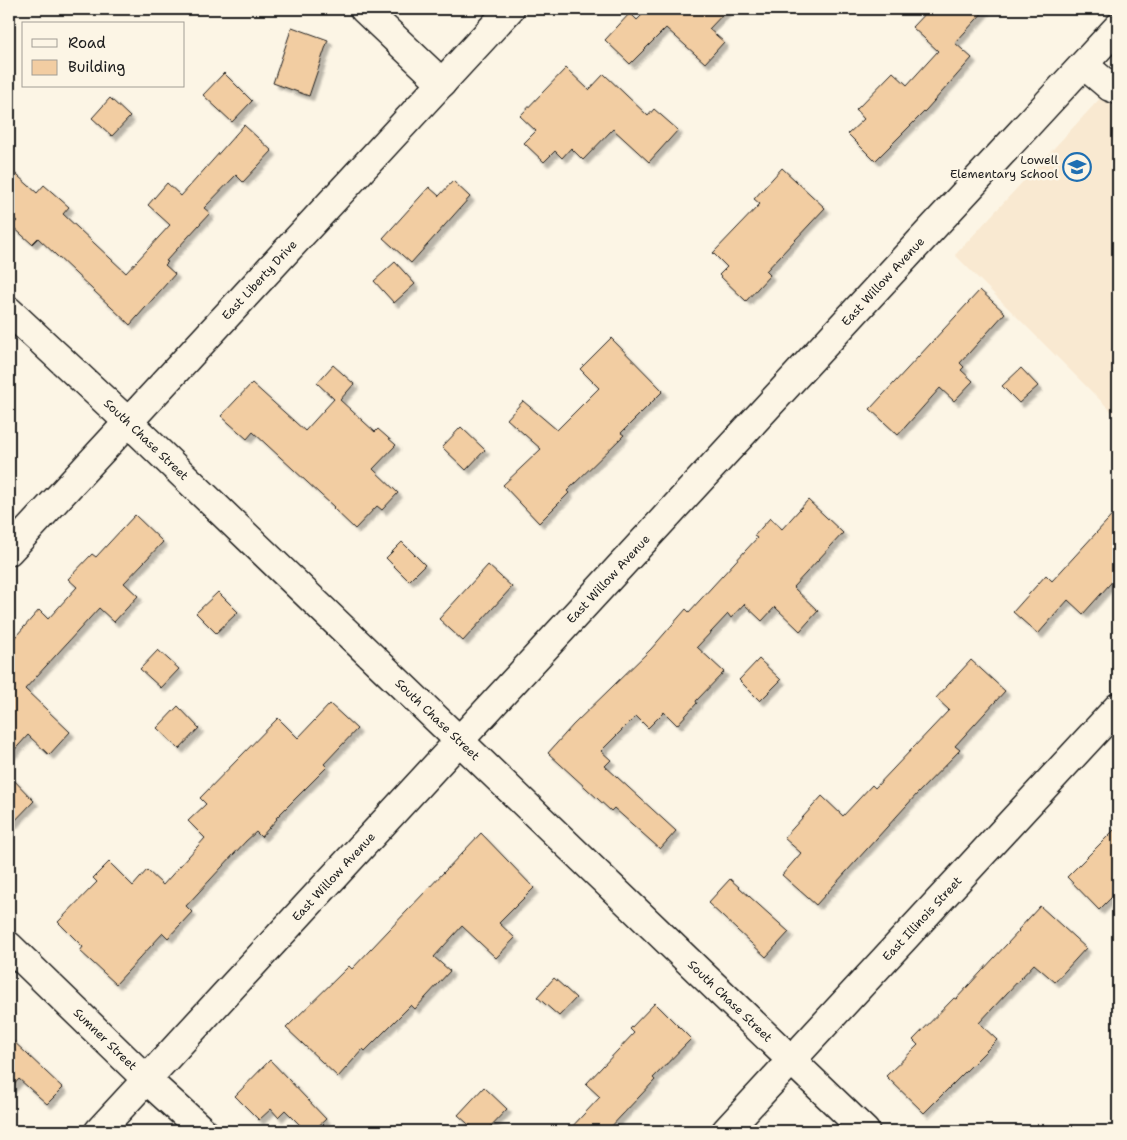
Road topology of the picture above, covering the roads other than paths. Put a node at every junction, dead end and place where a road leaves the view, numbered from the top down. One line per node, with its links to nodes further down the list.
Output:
1 (364, 9): 5 (street)
2 (510, 9): 5 (street, East Liberty Drive)
3 (1118, 28): 4 (street, East Willow Avenue)
4 (1084, 65): 6 (street); 11 (street, East Willow Avenue)
5 (442, 82): 8 (street, East Liberty Drive)
6 (1118, 90)
7 (9, 311): 8 (street, South Chase Street)
8 (128, 422): 9 (street, East Liberty Drive); 11 (street, South Chase Street)
9 (9, 551)
10 (1118, 707): 13 (street, East Illinois Street)
11 (460, 742): 13 (street, South Chase Street); 14 (street, East Willow Avenue)
12 (9, 946): 14 (street, Sumner Street)
13 (791, 1061): 17 (street, East Illinois Street); 18 (street, South Chase Street)
14 (146, 1080): 15 (street, East Willow Avenue); 16 (street, Sumner Street)
15 (99, 1131)
16 (203, 1131)
17 (726, 1131)
18 (865, 1131)

